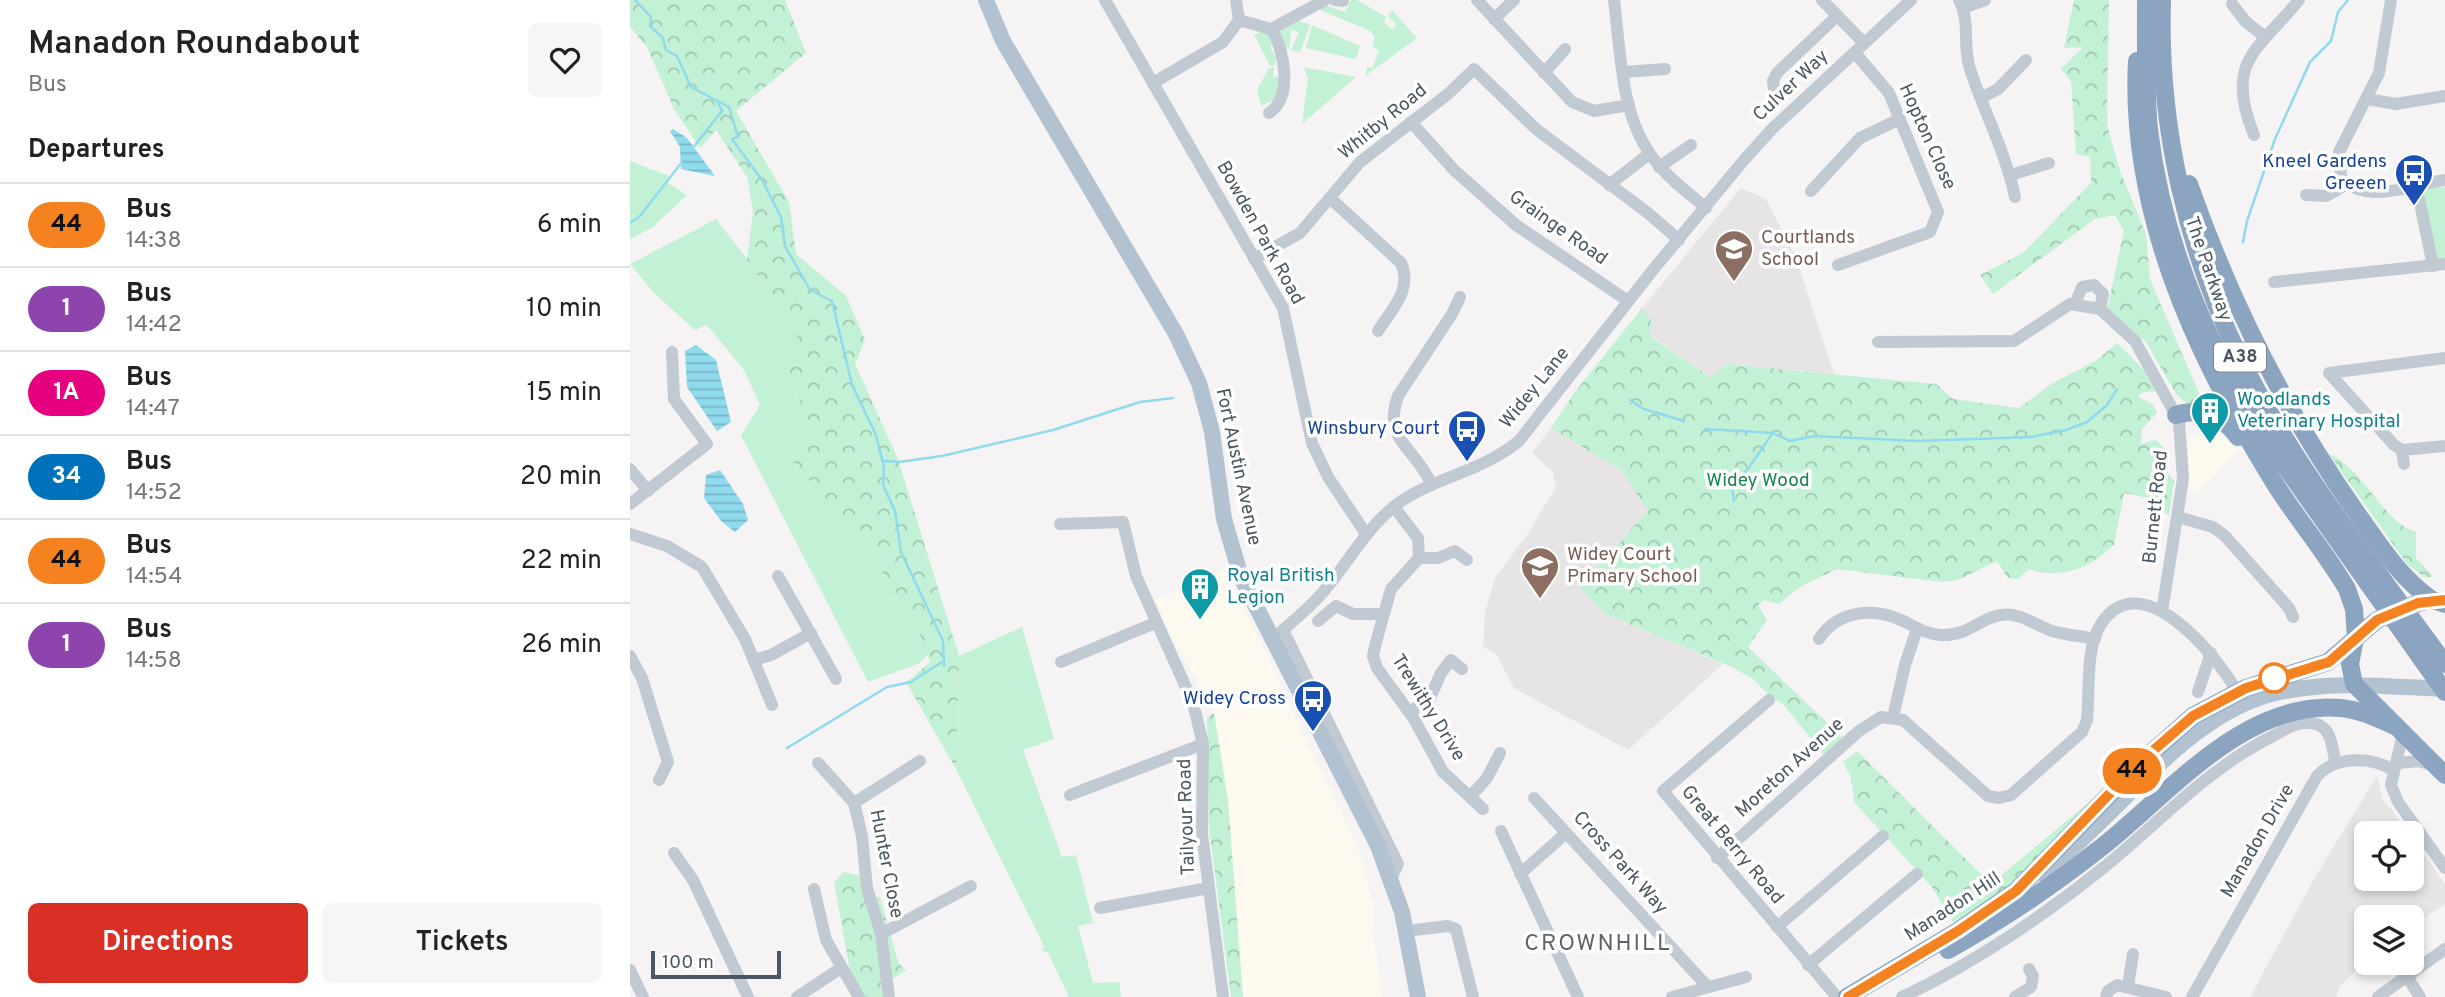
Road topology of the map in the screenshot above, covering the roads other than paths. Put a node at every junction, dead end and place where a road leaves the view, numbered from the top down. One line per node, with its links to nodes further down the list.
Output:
1 (986, 0): 95 (main road, Fort Austin Avenue)
2 (1105, 0): 33 (street, Bowden Park Road)
3 (1236, 0): 22 (street)
4 (1325, 0): 23 (street)
5 (1335, 0): 17 (street)
6 (1477, 0): 21 (street)
7 (1514, 0): 21 (street)
8 (1614, 0): 31 (street)
9 (1822, 0): 20 (street)
10 (1911, 0): 25 (street, Culver Way)
11 (1985, 0): 18 (street)
12 (2140, 0): 75 (highway, A38)
13 (2146, 0): 108 (highway, The Parkway / A38)
14 (2162, 0): 29 (highway, The Parkway / A38)
15 (2299, 0): 24 (street)
16 (2391, 0): 37 (street)
17 (1343, 1)
18 (1961, 4): 36 (street)
19 (2232, 4): 24 (street)
20 (1838, 16): 25 (street); 35 (street)
21 (1494, 19): 32 (street)
22 (1240, 20): 23 (street); 33 (street)
23 (1271, 29): 39 (street)
24 (2264, 36): 42 (street)
25 (1864, 43): 27 (street, Culver Way)
26 (1565, 49): 32 (street)
27 (1855, 53): 40 (street, Hopton Close); 56 (street, Culver Way)
28 (2008, 58): 36 (street)
29 (2163, 68): 87 (highway, A38); 103 (highway, The Parkway / A38)
30 (1665, 69): 31 (street)
31 (1624, 72): 38 (street)
32 (1544, 73): 38 (street)
33 (1153, 83): 58 (street, Bowden Park Road)
34 (2445, 96): 37 (street)
35 (1774, 97)
36 (1981, 98): 47 (street)
37 (2367, 99): 50 (street)
38 (1629, 106): 44 (street)
39 (1269, 113)
40 (1900, 119): 49 (street); 59 (street, Hopton Close)
41 (1411, 122): 52 (street, Whitby Road); 55 (street, Whitby Road); 63 (street, Grainge Road)
42 (2254, 135)
43 (1691, 145): 46 (street)
44 (1649, 154): 46 (street); 52 (street)
45 (2049, 163): 47 (street)
46 (1660, 167): 56 (street)
47 (2011, 175): 54 (street)
48 (2445, 180): 51 (street)
49 (1812, 184)
50 (2347, 184): 51 (street); 53 (street)
51 (2416, 184): 60 (street)
52 (1609, 185): 57 (street)
53 (2306, 195)
54 (2015, 197)
55 (1330, 198): 58 (street, Whitby Road); 66 (street)
56 (1706, 208): 57 (street, Widey Lane)
57 (1679, 240): 63 (street, Widey Lane)
58 (1254, 259): 83 (street, Bowden Park Road)
59 (1838, 265)
60 (2439, 265): 61 (street)
61 (2274, 282)
62 (1460, 297): 76 (street)
63 (1628, 301): 76 (street, Widey Lane)
64 (2075, 304): 65 (street); 65 (street, Burnett Road); 67 (street, Burnett Road)
65 (2100, 309): 70 (street, Burnett Road)
66 (1378, 331)
67 (1883, 345)
68 (672, 352): 77 (street)
69 (2445, 358): 72 (street)
70 (2176, 415): 75 (highway); 80 (street, Burnett Road)
71 (2445, 446): 72 (street)
72 (2402, 450): 73 (street)
73 (2404, 464)
74 (630, 469): 77 (street)
75 (2273, 481): 96 (highway, A38)
76 (1431, 484): 79 (street, Widey Lane)
77 (648, 491): 78 (street)
78 (630, 505)
79 (1394, 507): 83 (street, Widey Lane); 84 (street)
80 (2178, 517): 88 (street, Burnett Road); 90 (street)
81 (1060, 524): 92 (street, Tailyour Road)
82 (630, 534): 101 (street)
83 (1366, 534): 95 (street, Widey Lane)
84 (1419, 558): 85 (street); 89 (street, Trewithy Drive)
85 (1467, 560)
86 (778, 576): 94 (street)
87 (2440, 601): 96 (highway)
88 (2162, 611): 98 (street); 99 (street)
89 (1383, 614): 91 (street); 111 (street, Trewithy Drive)
90 (2293, 617)
91 (1318, 621)
92 (1155, 623): 102 (street); 114 (street, Tailyour Road)
93 (1917, 629): 97 (street); 98 (street); 112 (street)
94 (811, 633): 101 (street); 105 (street)
95 (1278, 634): 142 (main road, Fort Austin Avenue)
96 (2356, 638): 107 (highway); 113 (highway)
97 (1819, 639)
98 (2095, 639): 112 (street)
99 (2211, 653): 106 (street); 107 (street)
100 (630, 656): 121 (street)
101 (754, 660): 110 (street)
102 (1060, 662)
103 (2445, 664)
104 (1462, 669): 111 (street)
105 (836, 679)
106 (2198, 692)
107 (2237, 692): 138 (highway)
108 (2444, 693): 138 (main road, Manadon Hill); 139 (main road, Manadon Hill)
109 (1769, 700): 131 (street, Great Berry Road)
110 (772, 705)
111 (1410, 712): 123 (street, Trewithy Drive)
112 (1893, 717): 131 (street, Moreton Avenue)
113 (2400, 730): 119 (street); 120 (highway); 139 (highway)
114 (1203, 744): 122 (street, Tailyour Road); 136 (street, Tailyour Road)
115 (1500, 753): 123 (street)
116 (920, 761): 125 (street, Hunter Close)
117 (2336, 762): 119 (street); 155 (street); 174 (street, Manadon Drive)
118 (818, 763): 125 (street, Hunter Close)
119 (2395, 767): 120 (street); 132 (street)
120 (2440, 770)
121 (659, 780)
122 (1070, 794)
123 (1470, 797): 126 (street, Trewithy Drive)
124 (1534, 798): 128 (street, Cross Park Way)
125 (854, 803): 143 (street, Hunter Close)
126 (1483, 809)
127 (1501, 831): 133 (street)
128 (1566, 833): 133 (street); 153 (street, Cross Park Way)
129 (1883, 836): 141 (street)
130 (674, 853): 157 (street)
131 (1717, 858): 141 (street, Great Berry Road)
132 (2445, 868)
133 (1520, 874): 165 (street)
134 (1917, 874): 147 (street)
135 (971, 886): 143 (street, Hunter Close)
136 (1209, 888): 140 (street, Tailyour Road); 161 (street, Tailyour Road)
137 (814, 889): 148 (street)
138 (2016, 891): 168 (highway, Manadon Hill)
139 (2042, 891): 169 (highway, Manadon Hill)
140 (1100, 908)
141 (1777, 927): 147 (street, Great Berry Road)
142 (1406, 931): 162 (main road, Fort Austin Avenue); 163 (main road, Fort Austin Avenue); 164 (street)
143 (881, 933): 160 (street, Hunter Close)
144 (2445, 949): 146 (street)
145 (2133, 954): 154 (street)
146 (2424, 963)
147 (1808, 965): 167 (street, Great Berry Road)
148 (841, 968): 158 (street); 159 (street)
149 (2029, 969): 171 (street)
150 (630, 970): 156 (street)
151 (2406, 975): 175 (street); 176 (street)
152 (1746, 977): 153 (street)
153 (1707, 986): 166 (street)
154 (2128, 986): 172 (street); 173 (street)
155 (1917, 994): 170 (street)
156 (643, 997)
157 (748, 997)
158 (797, 997)
159 (859, 997)
160 (888, 997)
161 (1223, 997)
162 (1407, 997)
163 (1418, 997)
164 (1473, 997)
165 (1578, 997)
166 (1672, 997)
167 (1837, 997)
168 (1847, 997)
169 (1863, 997)
170 (1902, 997)
171 (2015, 997)
172 (2106, 997)
173 (2166, 997)
174 (2192, 997)
175 (2378, 997)
176 (2420, 997)

